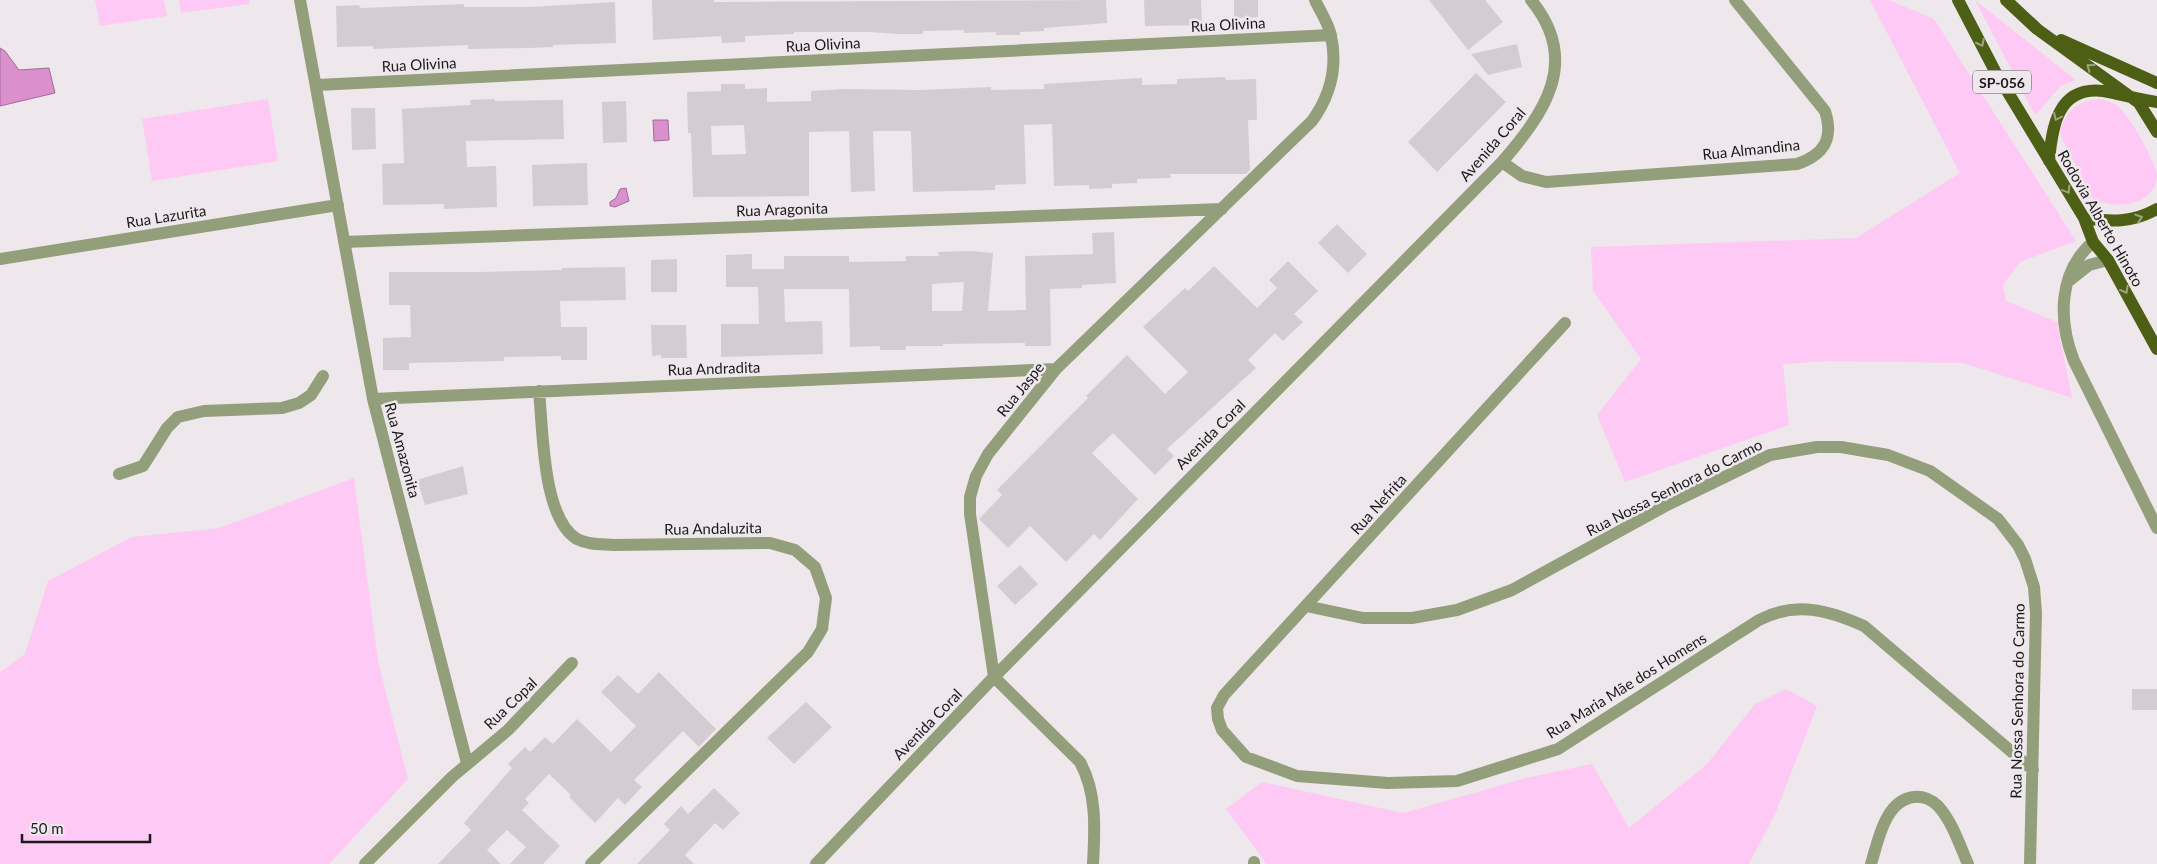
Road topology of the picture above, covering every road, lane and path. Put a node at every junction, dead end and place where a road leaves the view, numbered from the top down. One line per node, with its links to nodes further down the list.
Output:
1 (300, 0): 10 (street, Rua Amazonita)
2 (1315, 0): 8 (street, Rua Jaspe)
3 (1531, 0): 15 (street, Avenida Coral)
4 (1735, 0): 15 (street, Rua Almandina)
5 (1958, 0): 14 (main road, Rodovia Alberto Hinoto / SP-056, one-way to 14)
6 (2006, 0): 7 (main road)
7 (2037, 29): 9 (main road); 11 (main road, one-way to 7)
8 (1331, 35): 10 (street, Rua Olivina); 17 (street, Rua Jaspe)
9 (2157, 83)
10 (317, 85): 16 (street, Rua Amazonita)
11 (2130, 96): 12 (main road); 13 (main road); 14 (main road, one-way to 14)
12 (2157, 102)
13 (2157, 132)
14 (2049, 161): 19 (main road, Rodovia Alberto Hinoto / SP-056, one-way to 19)
15 (1502, 162): 37 (street, Avenida Coral)
16 (338, 205): 20 (street, Rua Amazonita); 22 (street, Rua Lazurita)
17 (1222, 209): 20 (street, Rua Aragonita); 29 (street, Rua Jaspe)
18 (2157, 209): 19 (main road, one-way to 18)
19 (2084, 218): 21 (main road, Rodovia Alberto Hinoto / SP-056)
20 (344, 242): 32 (street, Rua Amazonita)
21 (2093, 242): 23 (main road, Rodovia Alberto Hinoto / SP-056); 24 (street)
22 (0, 259)
23 (2108, 260): 24 (street); 25 (main road, Rodovia Alberto Hinoto / SP-056, one-way to 25)
24 (2067, 284): 34 (street)
25 (2140, 318): 27 (main road); 28 (main road, Rodovia Alberto Hinoto / SP-056)
26 (1565, 323): 35 (street, Rua Nefrita)
27 (2157, 344)
28 (2157, 349)
29 (1056, 369): 31 (street, Rua Andradita); 37 (street, Rua Jaspe)
30 (323, 376): 33 (street)
31 (539, 391): 32 (street, Rua Andradita); 42 (street, Rua Andaluzita)
32 (373, 399): 39 (street, Rua Amazonita)
33 (119, 474)
34 (2157, 528)
35 (1306, 606): 38 (street, Rua Nefrita); 40 (street, Rua Nossa Senhora do Carmo)
36 (572, 663): 39 (street, Rua Copal)
37 (994, 676): 43 (street, Avenida Coral); 44 (street)
38 (1217, 708): 40 (street, Rua Maria Mãe dos Homens)
39 (467, 763): 41 (street)
40 (2033, 770): 47 (street, Rua Nossa Senhora do Carmo)
41 (365, 864)
42 (591, 864)
43 (816, 864)
44 (1092, 864)
45 (1872, 864): 46 (street)
46 (1968, 864)
47 (2030, 864)

